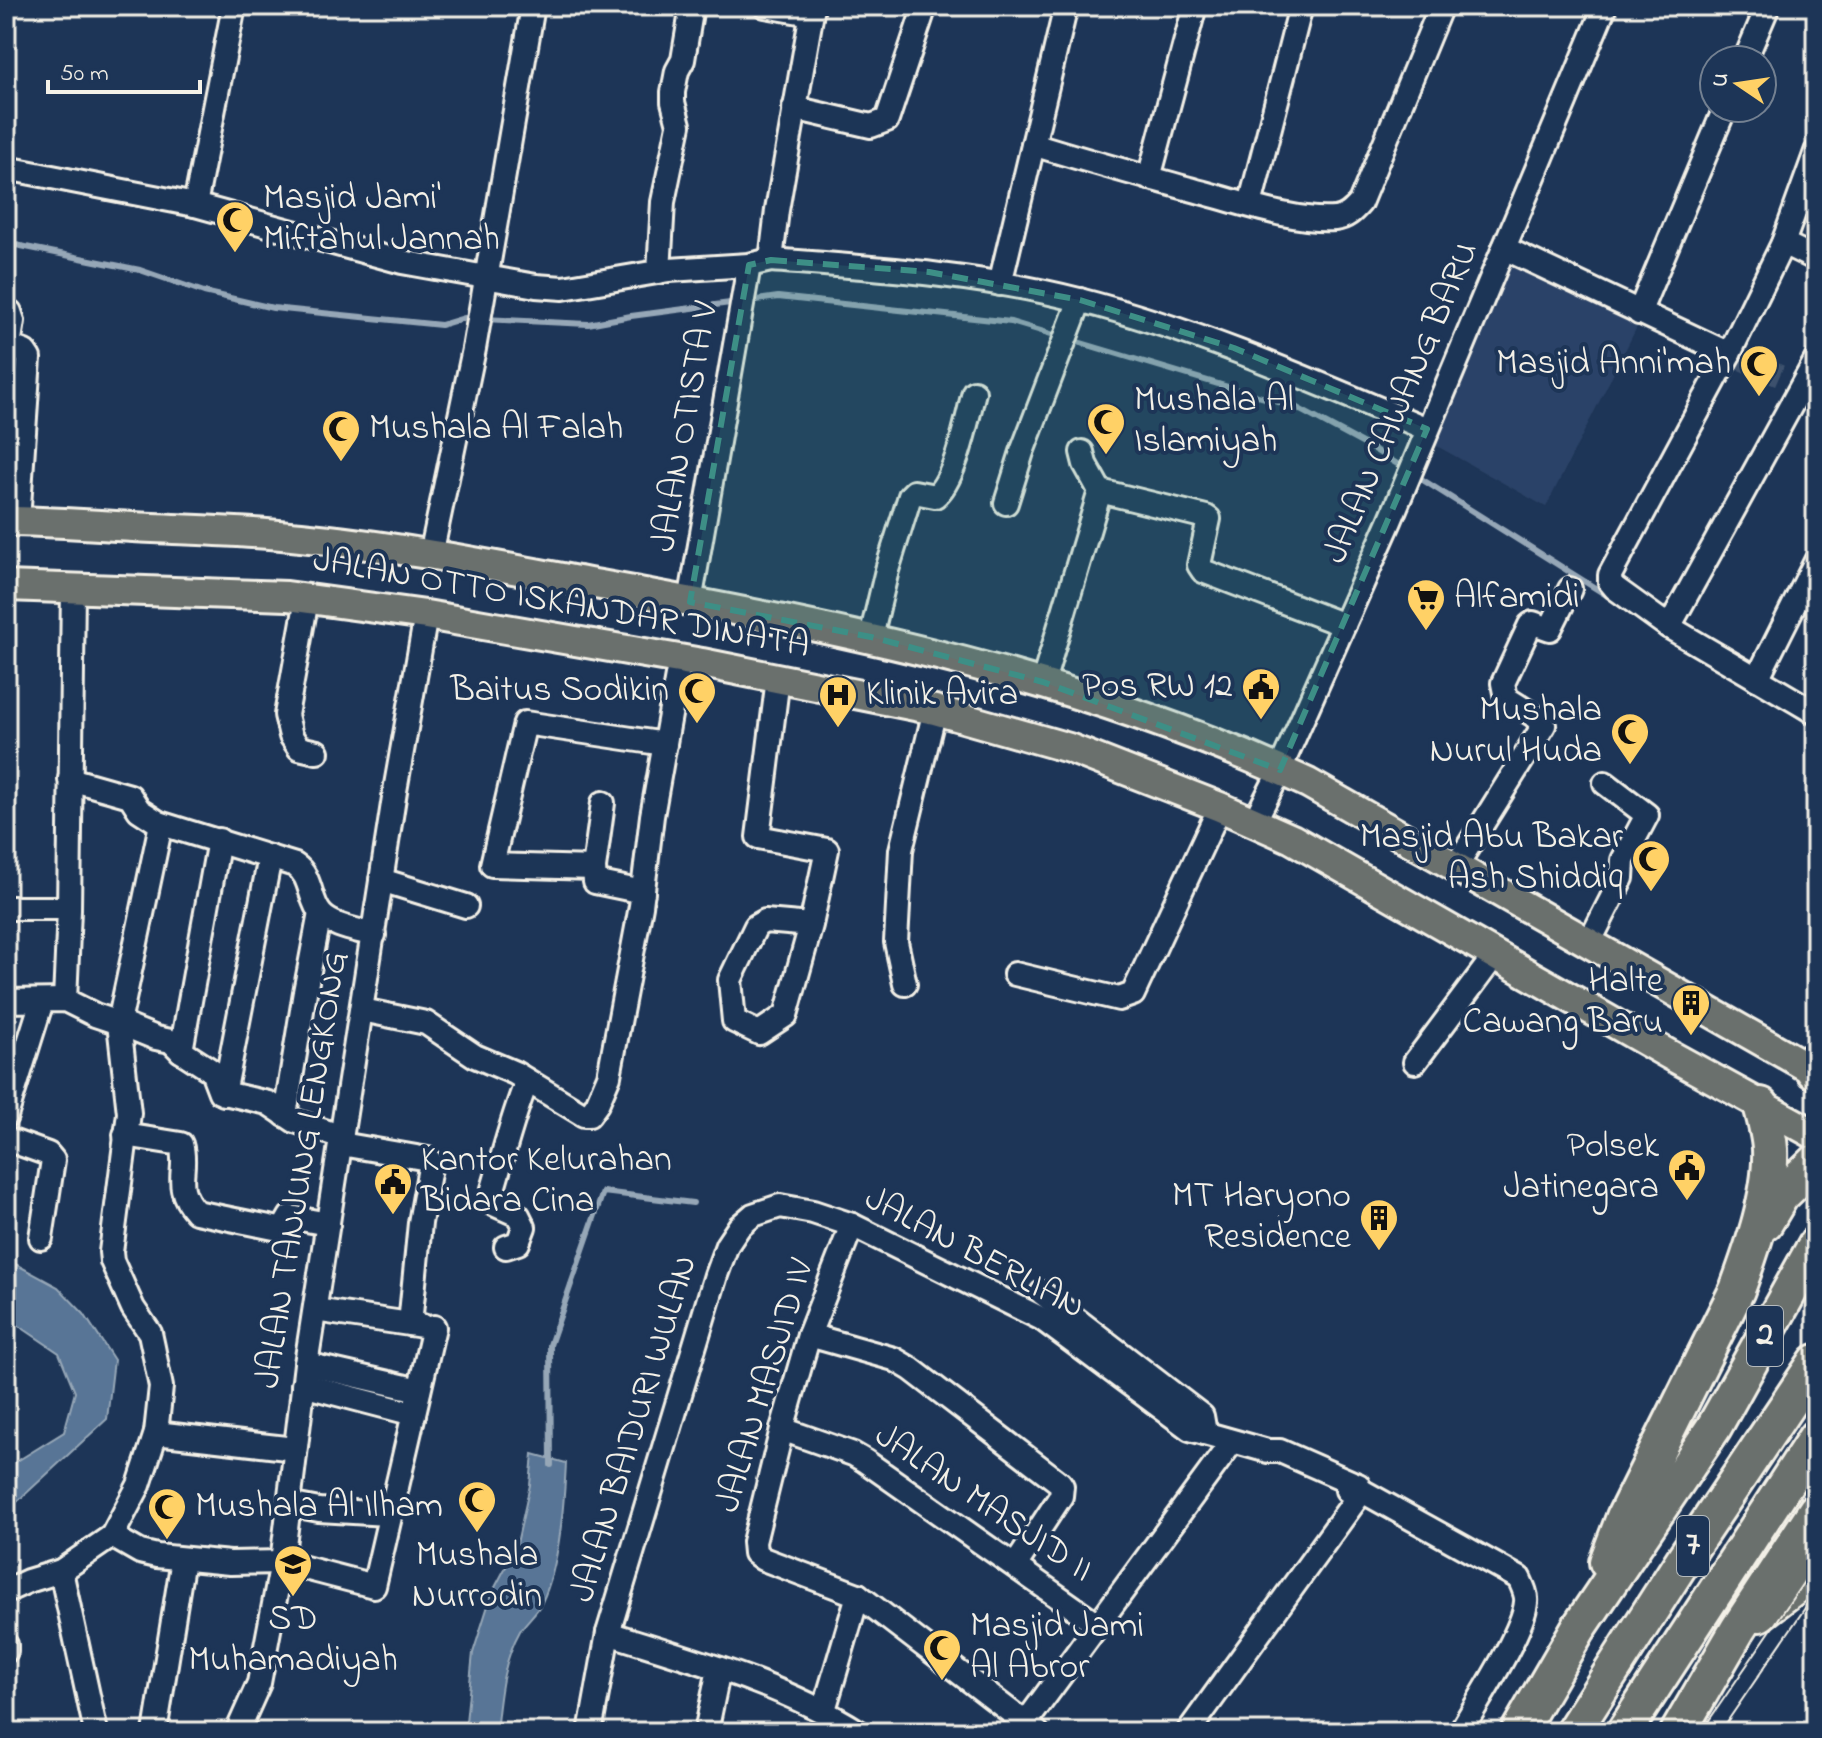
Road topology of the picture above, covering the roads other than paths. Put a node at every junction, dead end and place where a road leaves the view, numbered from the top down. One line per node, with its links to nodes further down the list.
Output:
1 (234, 6): 20 (street)
2 (533, 6): 28 (street)
3 (692, 6): 27 (street)
4 (765, 6): 12 (street)
5 (925, 6): 14 (street)
6 (1066, 6): 16 (street)
7 (1195, 6): 19 (street)
8 (1301, 6): 21 (street)
9 (1441, 6): 21 (street)
10 (1605, 6): 23 (street, JALAN CAWANG BARU)
11 (1768, 6): 13 (street)
12 (812, 10): 14 (street)
13 (1752, 44)
14 (794, 108): 25 (street)
15 (1718, 124): 32 (street)
16 (1033, 144): 19 (street); 29 (street)
17 (1816, 152): 22 (street)
18 (6, 168): 20 (street)
19 (1149, 178): 21 (street)
20 (195, 205): 28 (street)
21 (1250, 205)
22 (1783, 243): 24 (street); 33 (street)
23 (1504, 248): 32 (street); 37 (street, JALAN CAWANG BARU)
24 (1816, 259)
25 (771, 260): 26 (street); 29 (street)
26 (749, 265): 27 (street); 48 (street, JALAN OTISTA V)
27 (659, 272): 28 (street)
28 (484, 278): 42 (street)
29 (1000, 284): 30 (street)
30 (1080, 300): 37 (street); 40 (street)
31 (6, 311): 41 (street)
32 (1639, 313): 33 (street)
33 (1729, 354): 51 (street)
34 (1816, 360): 35 (street)
35 (1810, 389): 51 (street)
36 (974, 392): 52 (street)
37 (1427, 429): 50 (street, JALAN CAWANG BARU)
38 (1082, 452): 39 (street)
39 (1100, 491): 50 (street); 56 (street)
40 (1006, 503)
41 (12, 521): 42 (main road, JALAN OTTO ISKANDAR DINATA)
42 (431, 555): 48 (main road, JALAN OTTO ISKANDAR DINATA)
43 (1816, 561): 55 (street)
44 (6, 586): 45 (main road, JALAN OTTO ISKANDAR DINATA)
45 (73, 589): 47 (main road, JALAN OTTO ISKANDAR DINATA); 62 (street)
46 (1570, 589): 70 (street)
47 (307, 599): 49 (main road, JALAN OTTO ISKANDAR DINATA); 60 (street)
48 (690, 602): 52 (main road, JALAN OTTO ISKANDAR DINATA)
49 (426, 615): 53 (main road, JALAN OTTO ISKANDAR DINATA); 72 (street, JALAN TANJUNG LENGKONG)
50 (1344, 625): 61 (street, JALAN CAWANG BARU)
51 (1669, 627): 55 (street)
52 (871, 637): 56 (main road, JALAN OTTO ISKANDAR DINATA)
53 (680, 659): 54 (main road, JALAN OTTO ISKANDAR DINATA); 59 (street)
54 (778, 678): 57 (main road, JALAN OTTO ISKANDAR DINATA); 78 (street)
55 (1757, 679): 58 (street)
56 (1043, 682): 61 (main road, JALAN OTTO ISKANDAR DINATA)
57 (935, 710): 65 (main road, JALAN OTTO ISKANDAR DINATA); 83 (street)
58 (1816, 713)
59 (665, 744): 71 (street); 73 (street)
60 (317, 752)
61 (1280, 770): 66 (street, JALAN CAWANG BARU); 70 (main road, JALAN OTTO ISKANDAR DINATA)
62 (70, 779): 67 (street); 76 (street)
63 (1605, 783): 80 (street)
64 (603, 803): 71 (street)
65 (1220, 807): 66 (main road, JALAN OTTO ISKANDAR DINATA); 82 (street)
66 (1254, 822): 81 (main road, JALAN OTTO ISKANDAR DINATA)
67 (161, 824): 68 (street); 88 (street)
68 (219, 840): 69 (street); 89 (street)
69 (270, 857): 77 (street); 93 (street)
70 (1456, 866): 80 (main road, JALAN OTTO ISKANDAR DINATA)
71 (594, 868): 73 (street)
72 (381, 880): 74 (street); 79 (street, JALAN TANJUNG LENGKONG)
73 (643, 892): 92 (street)
74 (466, 906)
75 (6, 908): 76 (street)
76 (68, 908): 84 (street)
77 (320, 913): 79 (street); 95 (street)
78 (811, 925): 78 (street)
79 (374, 935): 87 (street, JALAN TANJUNG LENGKONG)
80 (1589, 943): 91 (main road, JALAN OTTO ISKANDAR DINATA)
81 (1495, 955): 90 (street); 94 (main road, JALAN OTTO ISKANDAR DINATA)
82 (1015, 974)
83 (905, 984)
84 (65, 1000): 86 (street); 88 (street)
85 (6, 1001): 86 (street)
86 (42, 1001): 96 (street)
87 (362, 1010): 92 (street); 100 (street, JALAN TANJUNG LENGKONG)
88 (119, 1023): 89 (street); 97 (street)
89 (181, 1051): 93 (street)
90 (1415, 1062)
91 (1815, 1071)
92 (527, 1081): 107 (street)
93 (224, 1094): 95 (street)
94 (1761, 1105): 98 (main road, JALAN OTTO ISKANDAR DINATA); 108 (highway)
95 (285, 1115): 100 (street)
96 (6, 1116)
97 (125, 1135): 103 (street); 117 (street)
98 (1816, 1135)
99 (6, 1139): 105 (street)
100 (342, 1141): 103 (street, JALAN TANJUNG LENGKONG); 110 (street)
101 (1816, 1162): 108 (highway)
102 (813, 1212): 104 (street, JALAN BERLIAN); 138 (street, JALAN BAIDURI WULAN)
103 (328, 1224): 109 (street, JALAN TANJUNG LENGKONG)
104 (852, 1225): 111 (street, JALAN MASJID IV); 119 (street, JALAN BERLIAN)
105 (41, 1238)
106 (1816, 1244): 135 (highway, 2)
107 (506, 1247)
108 (1750, 1252): 135 (highway)
109 (315, 1310): 110 (street); 113 (street, JALAN TANJUNG LENGKONG)
110 (410, 1324): 114 (street)
111 (809, 1335): 116 (street, JALAN MASJID IV); 129 (street)
112 (1816, 1362): 153 (highway, 7)
113 (305, 1375): 114 (street); 115 (street); 120 (street, JALAN TANJUNG LENGKONG)
114 (419, 1390): 115 (street)
115 (414, 1414): 124 (street)
116 (782, 1429): 129 (street, JALAN MASJID II); 134 (street, JALAN MASJID IV)
117 (156, 1433): 120 (street); 125 (street)
118 (1816, 1437): 154 (highway, 7)
119 (1232, 1442): 121 (street, JALAN BERLIAN); 136 (street)
120 (295, 1449): 122 (street, JALAN TANJUNG LENGKONG)
121 (1360, 1491): 150 (street); 151 (street, JALAN BERLIAN)
122 (288, 1504): 124 (street); 128 (street, JALAN TANJUNG LENGKONG)
123 (1816, 1510): 132 (highway)
124 (390, 1512): 128 (street)
125 (112, 1536): 127 (street); 131 (street)
126 (1816, 1540): 132 (highway)
127 (183, 1559): 128 (street); 145 (street)
128 (282, 1562): 146 (street, JALAN TANJUNG LENGKONG)
129 (1015, 1566): 136 (street, JALAN MASJID II)
130 (1816, 1570): 137 (highway)
131 (61, 1571): 133 (street); 144 (street)
132 (1772, 1579): 137 (highway)
133 (6, 1591)
134 (858, 1595): 142 (street); 143 (street)
135 (1598, 1599): 152 (highway, 2)
136 (1097, 1624): 143 (street)
137 (1738, 1629): 155 (highway)
138 (608, 1633): 141 (street); 147 (street, JALAN BAIDURI WULAN)
139 (6, 1645): 140 (street)
140 (6, 1651)
141 (719, 1669): 142 (street); 148 (street)
142 (824, 1710): 149 (street)
143 (1027, 1729)
144 (96, 1732)
145 (155, 1732)
146 (237, 1732)
147 (590, 1732)
148 (706, 1732)
149 (859, 1732)
150 (1188, 1732)
151 (1460, 1732)
152 (1518, 1732)
153 (1573, 1732)
154 (1624, 1732)
155 (1678, 1732)

